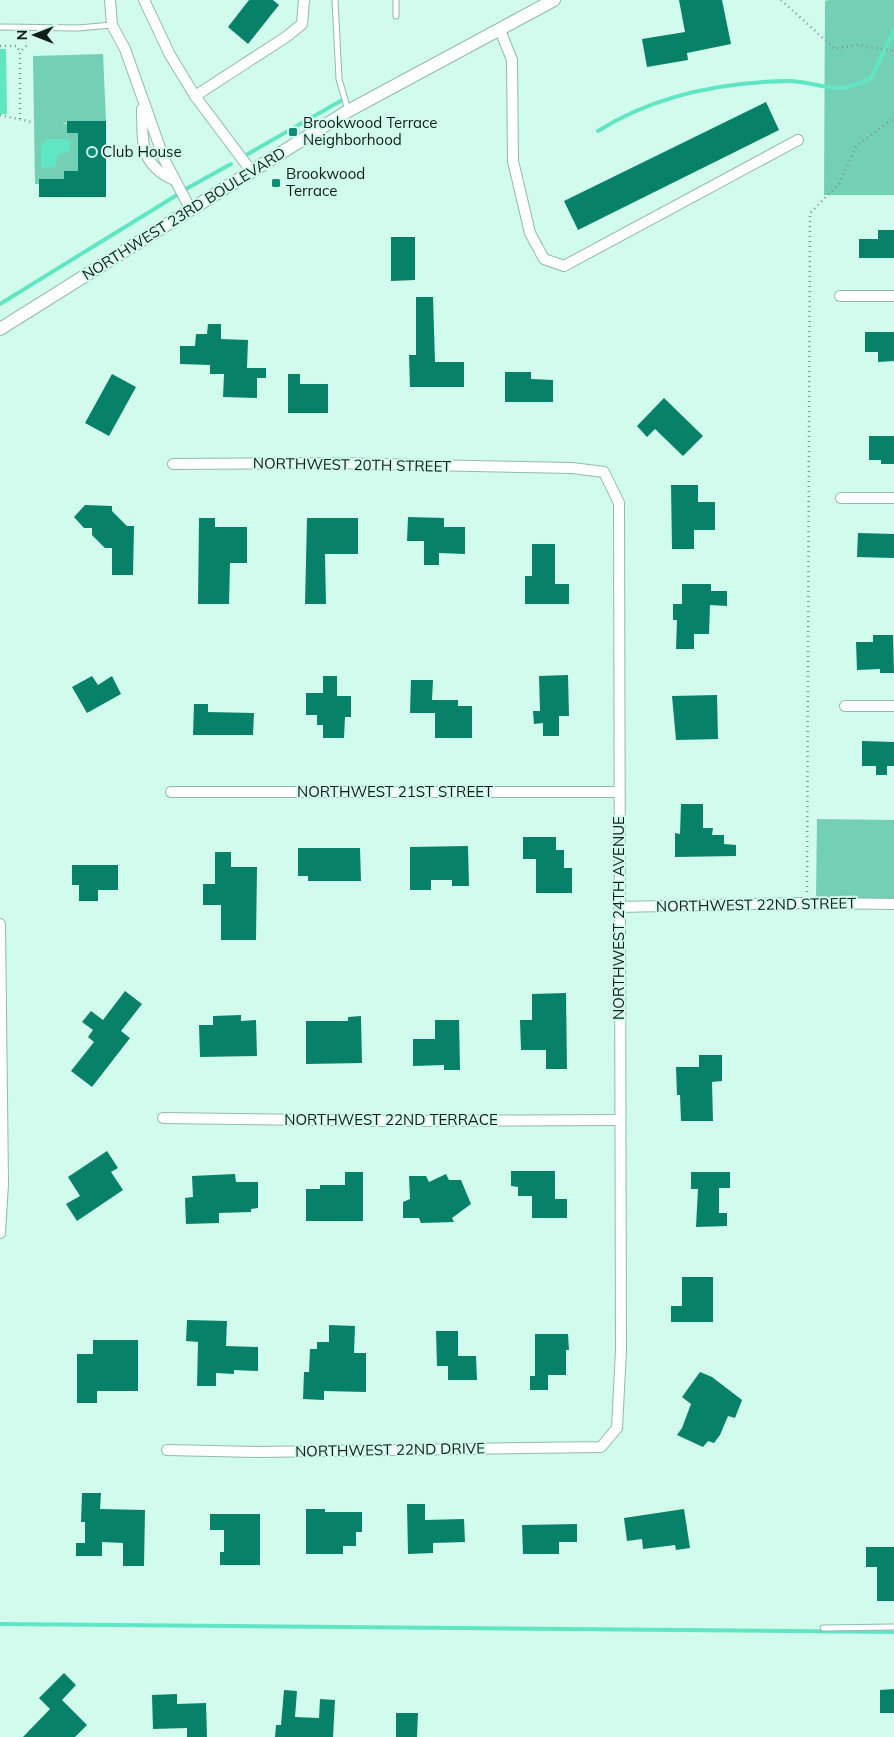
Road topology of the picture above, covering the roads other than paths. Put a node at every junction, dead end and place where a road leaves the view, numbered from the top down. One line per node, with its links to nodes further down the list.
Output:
1 (110, 0): 8 (street)
2 (144, 0): 11 (street)
3 (304, 0): 11 (street)
4 (335, 0): 13 (lane)
5 (396, 0): 7 (lane)
6 (554, 0): 10 (street, NORTHWEST 23RD BOULEVARD)
7 (396, 16)
8 (112, 25): 9 (lane); 12 (street)
9 (0, 27)
10 (500, 30): 13 (street, NORTHWEST 23RD BOULEVARD); 14 (street)
11 (195, 96): 15 (street)
12 (141, 98): 16 (street); 16 (street)
13 (348, 111): 15 (street, NORTHWEST 23RD BOULEVARD)
14 (798, 140)
15 (252, 172): 17 (street, NORTHWEST 23RD BOULEVARD)
16 (174, 180): 17 (street)
17 (191, 210): 20 (street, NORTHWEST 23RD BOULEVARD)
18 (840, 296): 19 (street)
19 (894, 296)
20 (0, 329)
21 (173, 464): 22 (street, NORTHWEST 20TH STREET)
22 (531, 467): 28 (street, NORTHWEST 24TH AVENUE)
23 (841, 498): 24 (street)
24 (894, 498)
25 (845, 706): 26 (street)
26 (894, 706)
27 (171, 792): 28 (street, NORTHWEST 21ST STREET)
28 (619, 792): 30 (street, NORTHWEST 24TH AVENUE)
29 (894, 904): 30 (street, NORTHWEST 22ND STREET)
30 (619, 908): 33 (street, NORTHWEST 24TH AVENUE)
31 (0, 924): 34 (street)
32 (163, 1118): 33 (street, NORTHWEST 22ND TERRACE)
33 (619, 1120): 35 (street, NORTHWEST 24TH AVENUE)
34 (0, 1233)
35 (609, 1438): 36 (street, NORTHWEST 22ND DRIVE)
36 (167, 1450)
37 (894, 1627): 38 (lane)
38 (824, 1628)

